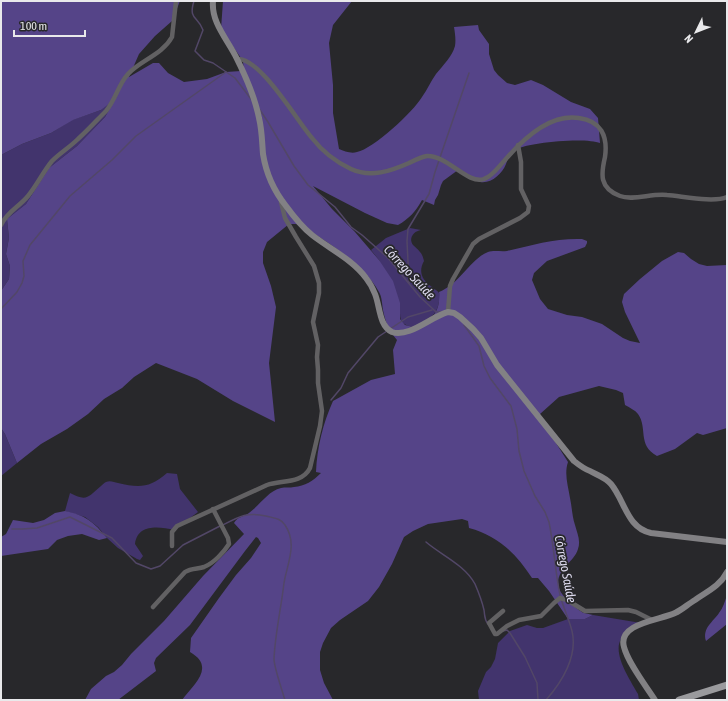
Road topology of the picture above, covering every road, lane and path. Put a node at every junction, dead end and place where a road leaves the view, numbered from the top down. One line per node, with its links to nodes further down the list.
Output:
1 (176, 1): 7 (street)
2 (213, 1): 3 (street)
3 (237, 59): 4 (street); 6 (street)
4 (518, 145): 5 (street); 8 (street)
5 (727, 197)
6 (281, 199): 8 (street); 9 (street)
7 (1, 225)
8 (448, 312): 10 (street)
9 (214, 509): 11 (street); 13 (street)
10 (727, 542)
11 (172, 546)
12 (727, 572): 15 (street)
13 (153, 607)
14 (503, 611): 15 (street)
15 (652, 620): 17 (street)
16 (727, 685): 18 (main road)
17 (655, 700)
18 (679, 700)

